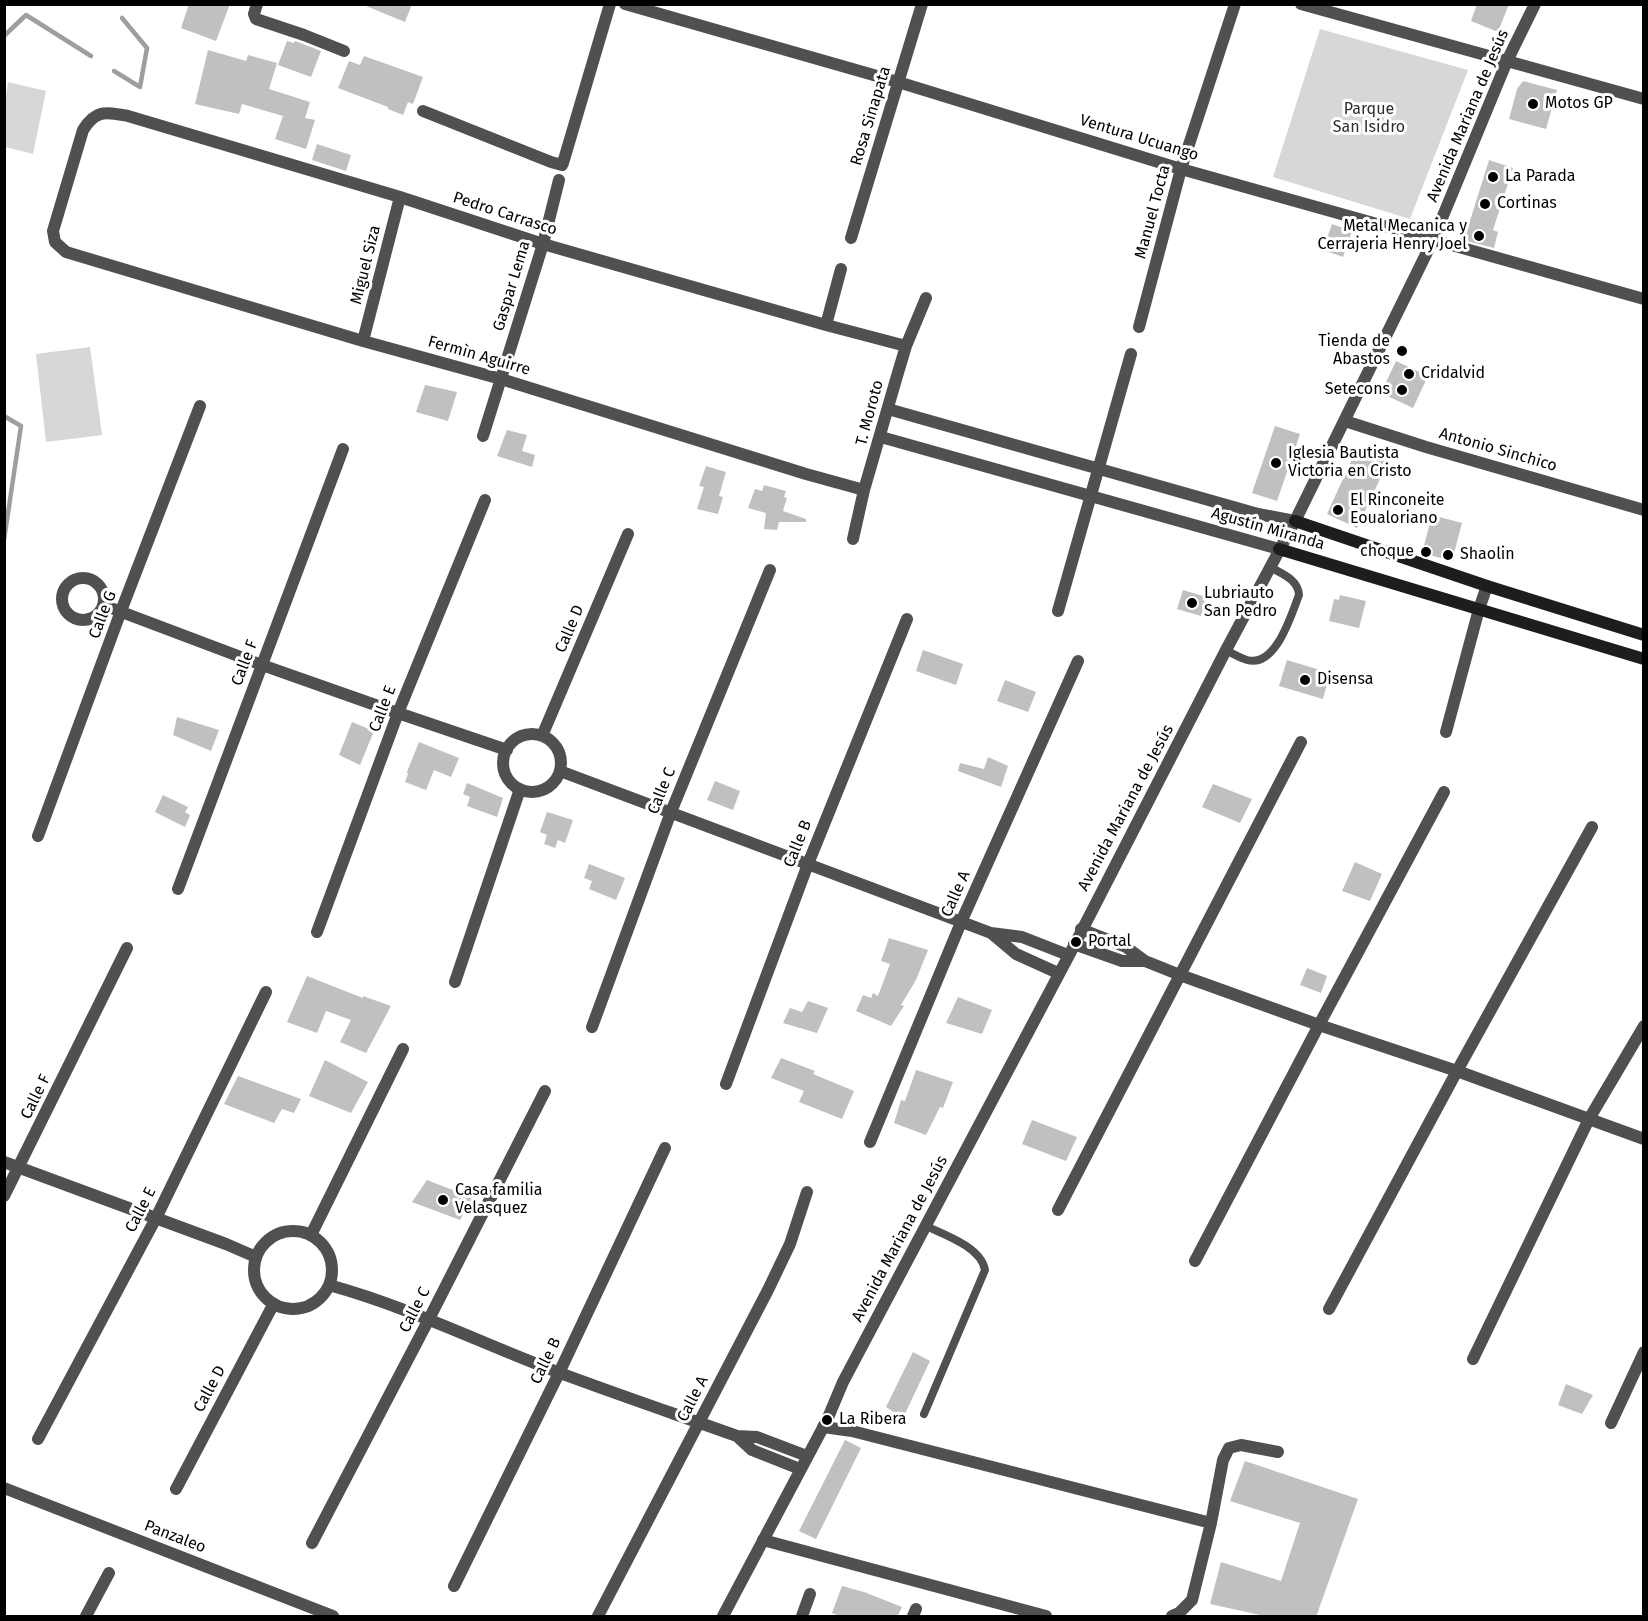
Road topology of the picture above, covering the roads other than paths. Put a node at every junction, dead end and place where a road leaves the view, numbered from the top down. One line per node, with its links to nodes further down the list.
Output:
1 (257, 4): 8 (street)
2 (610, 4): 12 (street)
3 (625, 4): 10 (street, Ventura Ucuango)
4 (922, 4): 10 (street, Rosa Sinapata)
5 (1235, 4): 14 (street, Manuel Tocta)
6 (1301, 4): 9 (street)
7 (1535, 4): 9 (street, Avenida Mariana de Jesús)
8 (344, 51)
9 (1508, 61): 11 (street); 18 (street, Avenida Mariana de Jesús)
10 (898, 82): 14 (street, Ventura Ucuango); 17 (street, Rosa Sinapata)
11 (1644, 99)
12 (423, 111)
13 (95, 115): 16 (street, Pedro Carrasco); 25 (street, Fermìn Aguirre)
14 (1181, 169): 18 (street, Ventura Ucuango); 24 (street, Manuel Tocta)
15 (560, 180): 19 (street, Gaspar Lema)
16 (400, 197): 19 (street, Pedro Carrasco); 25 (street, Miguel Siza)
17 (851, 238)
18 (1433, 240): 22 (street, Ventura Ucuango); 31 (street, Avenida Mariana de Jesús)
19 (543, 244): 23 (street, Pedro Carrasco); 28 (street, Gaspar Lema)
20 (841, 268): 23 (street)
21 (926, 298): 26 (street, T. Moroto)
22 (1644, 299)
23 (826, 325): 26 (street, Pedro Carrasco)
24 (1139, 327)
25 (363, 340): 28 (street, Fermìn Aguirre)
26 (906, 346): 30 (street, T. Moroto)
27 (1131, 354): 35 (street)
28 (501, 379): 32 (street, Gaspar Lema); 36 (street, Fermìn Aguirre)
29 (200, 406): 50 (street, Calle G)
30 (888, 409): 33 (street, T. Moroto); 35 (street, Agustín Miranda)
31 (1345, 421): 39 (street, Antonio Sinchico); 40 (street, Avenida Mariana de Jesús)
32 (483, 436)
33 (881, 437): 36 (street, T. Moroto); 37 (street, Agustín Miranda)
34 (343, 449): 56 (street, Calle F)
35 (1098, 468): 37 (street); 40 (street, Agustín Miranda)
36 (864, 490): 42 (street, T. Moroto)
37 (1090, 495): 43 (street, Agustín Miranda); 49 (street)
38 (485, 500): 57 (street, Calle E)
39 (1644, 510)
40 (1295, 521): 43 (street, Avenida Mariana de Jesús); 46 (main road, Agustín Miranda)
41 (628, 534): 59 (street, Calle D)
42 (853, 539)
43 (1280, 549): 44 (street, Avenida Mariana de Jesús); 48 (main road, Agustín Miranda)
44 (1270, 567): 53 (street, Avenida Mariana de Jesús); 53 (lane)
45 (770, 570): 65 (street, Calle C)
46 (1487, 586): 48 (street); 52 (main road, Agustín Miranda)
47 (103, 605): 50 (street)
48 (1479, 609): 54 (main road, Agustín Miranda); 58 (street)
49 (1058, 610)
50 (121, 611): 56 (street); 67 (street, Calle G)
51 (907, 619): 68 (street, Calle B)
52 (1644, 635)
53 (1226, 650): 71 (street, Avenida Mariana de Jesús)
54 (1644, 659)
55 (1078, 661): 70 (street, Calle A)
56 (262, 665): 57 (street); 69 (street, Calle F)
57 (398, 713): 61 (street); 72 (street, Calle E)
58 (1446, 732)
59 (542, 736): 61 (street); 62 (street)
60 (1301, 742): 79 (street)
61 (507, 750): 63 (street)
62 (560, 771): 63 (street); 65 (street)
63 (520, 789): 80 (street)
64 (1444, 792): 82 (street)
65 (671, 812): 68 (street); 84 (street, Calle C)
66 (1592, 827): 86 (street)
67 (38, 836)
68 (808, 864): 70 (street); 87 (street, Calle B)
69 (178, 889)
70 (962, 920): 73 (street); 91 (street, Calle A)
71 (1081, 928): 74 (street, Avenida Mariana de Jesús); 77 (street)
72 (317, 932)
73 (992, 933): 76 (street); 78 (street)
74 (1074, 944): 76 (street, Avenida Mariana de Jesús); 77 (street)
75 (128, 948): 94 (street, Calle F)
76 (1068, 956): 78 (street, Avenida Mariana de Jesús)
77 (1145, 961): 79 (street)
78 (1058, 973): 99 (street, Avenida Mariana de Jesús)
79 (1180, 975): 82 (street); 97 (street)
80 (455, 982)
81 (266, 992): 98 (street, Calle E)
82 (1318, 1025): 86 (street); 102 (street)
83 (1644, 1026): 89 (street)
84 (592, 1027)
85 (403, 1049): 100 (street)
86 (1458, 1071): 89 (street); 105 (street)
87 (726, 1084)
88 (545, 1091): 106 (street, Calle C)
89 (1589, 1119): 90 (street); 108 (street)
90 (1644, 1139)
91 (870, 1142)
92 (665, 1148): 109 (street, Calle B)
93 (4, 1162): 94 (street)
94 (20, 1168): 96 (street, Calle F); 98 (street)
95 (807, 1192): 111 (street, Calle A)
96 (4, 1196)
97 (1058, 1210)
98 (156, 1218): 101 (street); 115 (street, Calle E)
99 (926, 1226): 110 (lane); 113 (street, Avenida Mariana de Jesús)
100 (311, 1235): 101 (street); 103 (street)
101 (256, 1257): 104 (street)
102 (1195, 1261)
103 (329, 1285): 104 (street); 106 (street)
104 (273, 1305): 120 (street, Calle D)
105 (1329, 1309)
106 (429, 1319): 109 (street); 123 (street, Calle C)
107 (1644, 1352): 112 (street)
108 (1473, 1359)
109 (559, 1373): 111 (street); 125 (street, Calle B)
110 (924, 1414)
111 (700, 1423): 114 (street); 129 (street, Calle A)
112 (1611, 1423)
113 (823, 1427): 117 (street, Avenida Mariana de Jesús); 121 (street)
114 (737, 1436): 117 (street); 118 (street)
115 (39, 1439)
116 (1278, 1452): 121 (street)
117 (807, 1456): 118 (street, Avenida Mariana de Jesús)
118 (800, 1468): 122 (street, Avenida Mariana de Jesús)
119 (4, 1488): 128 (street, Panzaleo)
120 (176, 1489)
121 (1211, 1523): 133 (street)
122 (763, 1540): 130 (street, Avenida Mariana de Jesús); 132 (street)
123 (312, 1544)
124 (109, 1573): 127 (street)
125 (454, 1586)
126 (810, 1594): 131 (street)
127 (86, 1617)
128 (333, 1617)
129 (598, 1617)
130 (723, 1617)
131 (801, 1617)
132 (1046, 1617)
133 (1172, 1617)

